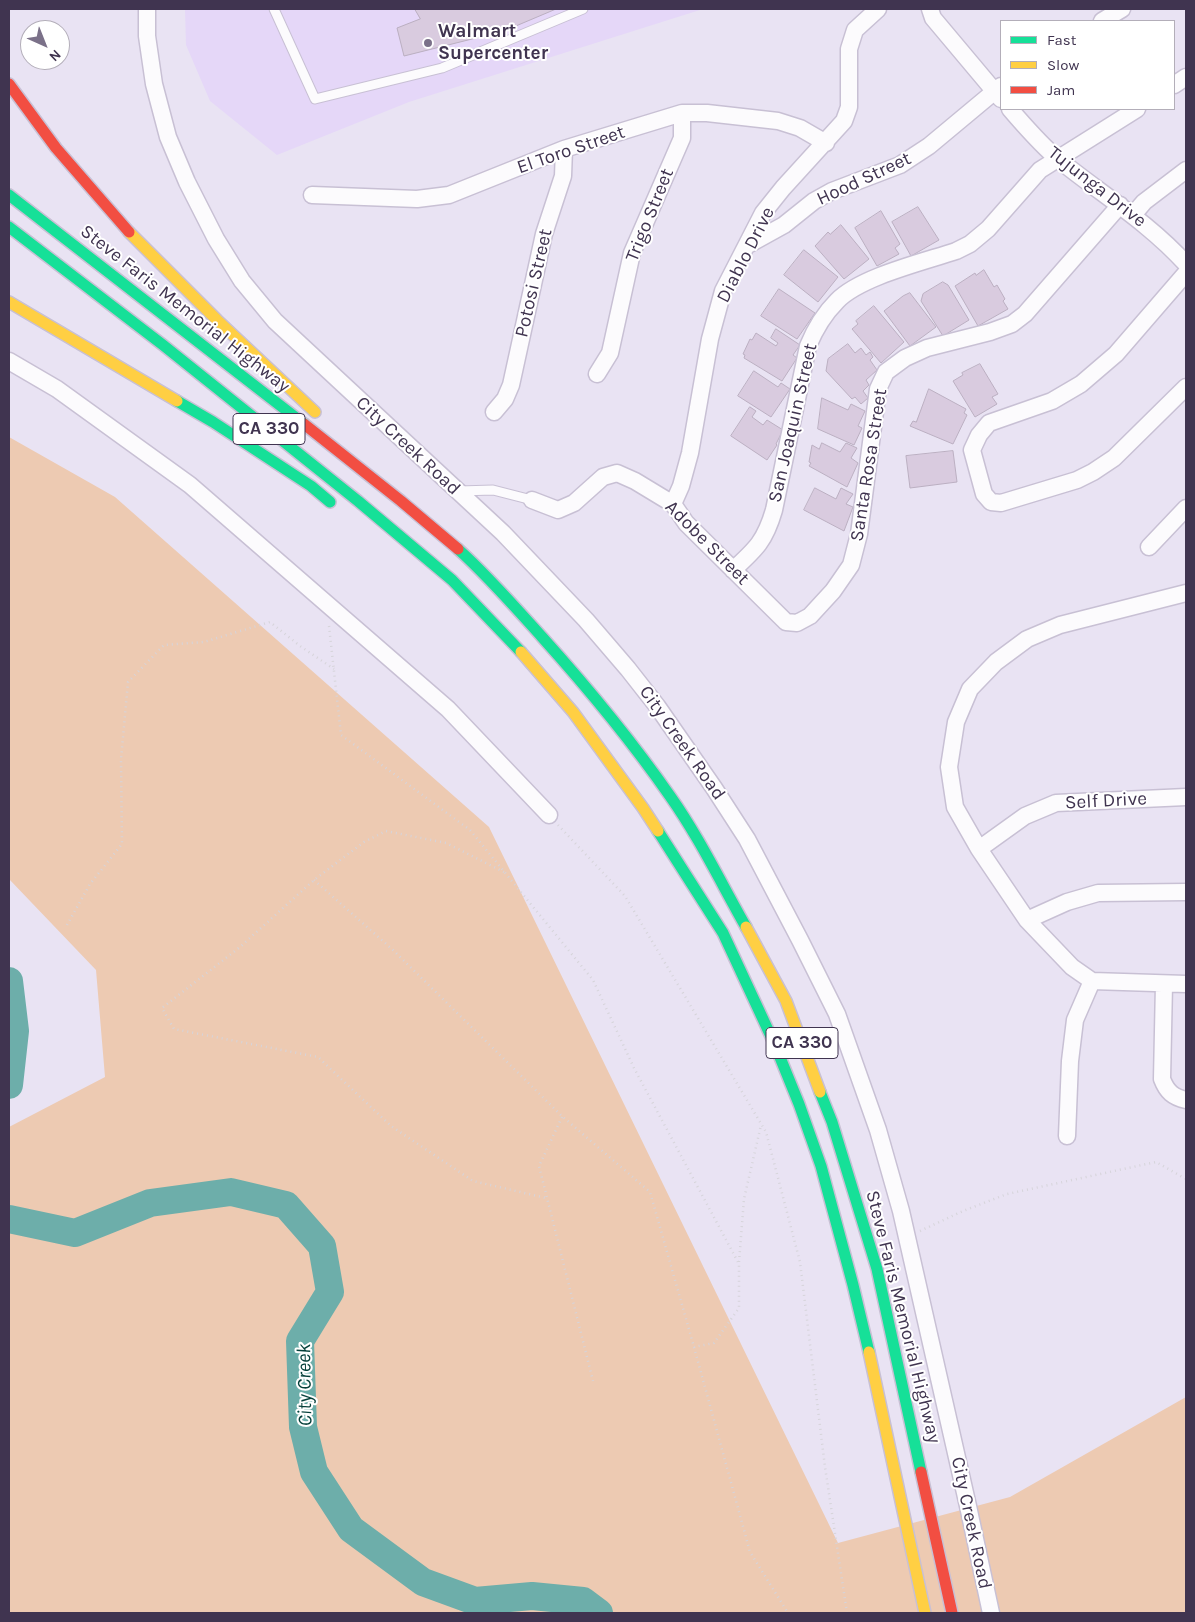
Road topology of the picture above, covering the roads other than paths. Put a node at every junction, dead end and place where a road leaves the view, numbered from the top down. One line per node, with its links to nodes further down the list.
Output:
1 (147, 9): 34 (street, City Creek Road)
2 (274, 9): 3 (lane)
3 (583, 9)
4 (878, 9): 15 (street, Diablo Drive)
5 (930, 9): 11 (street)
6 (1122, 9): 7 (street)
7 (1104, 20)
8 (1186, 77): 10 (street)
9 (9, 84): 32 (highway)
10 (1175, 84)
11 (999, 92): 24 (street, Hood Street)
12 (1011, 110): 17 (street, Tujunga Drive)
13 (1134, 110): 17 (street, San Joaquin Street)
14 (682, 113): 15 (street, El Toro Street); 16 (street, El Toro Street); 29 (street, Trigo Street)
15 (826, 143): 24 (street, Diablo Drive)
16 (564, 149): 19 (street, El Toro Street); 31 (street, Potosi Street)
17 (1058, 159): 21 (street, Tujunga Drive); 41 (street, San Joaquin Street)
18 (1186, 170): 22 (street)
19 (312, 194)
20 (9, 195): 40 (highway, Steve Faris Memorial Highway / CA 330)
21 (1120, 205): 22 (street, Tujunga Drive); 44 (street, Santa Rosa Street)
22 (1133, 215): 25 (street, Tujunga Drive)
23 (9, 227): 45 (highway, CA 330)
24 (746, 246): 36 (street, Diablo Drive)
25 (1186, 264)
26 (1186, 273): 30 (street)
27 (9, 302): 38 (highway)
28 (9, 361): 47 (street)
29 (598, 374)
30 (1186, 387)
31 (494, 412)
32 (327, 423)
33 (361, 455): 40 (highway)
34 (457, 491): 35 (lane); 58 (street, City Creek Road)
35 (532, 500): 36 (street, Adobe Street)
36 (673, 504): 41 (street, Adobe Street)
37 (1186, 508): 39 (street)
38 (342, 511)
39 (1149, 547)
40 (470, 560): 57 (highway, Steve Faris Memorial Highway / CA 330)
41 (733, 570): 44 (street, Adobe Street)
42 (449, 593): 45 (highway)
43 (1186, 593): 48 (street)
44 (797, 623)
45 (516, 647): 56 (highway, CA 330)
46 (1186, 797): 48 (street, Self Drive)
47 (549, 815)
48 (979, 849): 50 (street)
49 (1186, 892): 50 (street)
50 (1027, 920): 51 (street)
51 (1092, 981): 52 (street); 55 (street)
52 (1164, 984): 53 (street); 54 (street)
53 (1186, 984)
54 (1186, 1100)
55 (1067, 1136)
56 (926, 1613)
57 (952, 1613)
58 (991, 1613)

